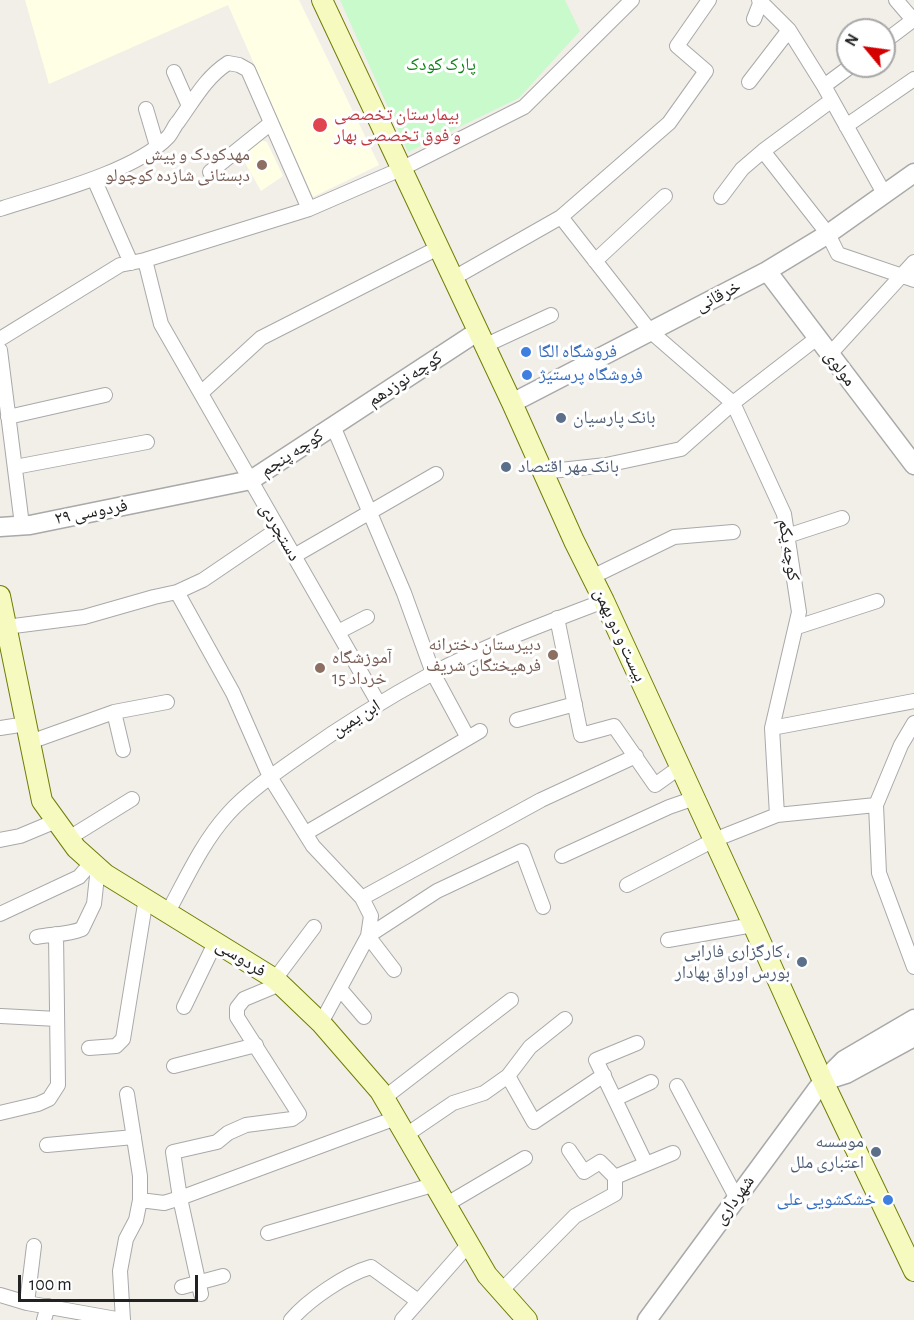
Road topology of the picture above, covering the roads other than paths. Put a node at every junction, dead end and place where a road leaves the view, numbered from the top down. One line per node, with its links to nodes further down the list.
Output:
1 (322, 0): 22 (main road, بیست و دو بهمن)
2 (632, 0): 22 (street)
3 (709, 0): 31 (street)
4 (896, 0): 7 (street)
5 (760, 1): 6 (street); 8 (street)
6 (754, 19)
7 (914, 20): 9 (street)
8 (789, 30): 13 (street); 14 (street)
9 (896, 33)
10 (174, 72): 16 (street)
11 (836, 77): 14 (street)
12 (914, 79): 19 (street)
13 (749, 82)
14 (824, 86): 15 (street)
15 (832, 100): 19 (street); 21 (street)
16 (189, 106): 18 (street); 20 (street)
17 (146, 109): 20 (street)
18 (271, 123): 23 (street); 30 (street)
19 (846, 126): 26 (street)
20 (157, 146): 25 (street)
21 (763, 151): 28 (street); 32 (street)
22 (401, 169): 30 (street); 33 (main road, بیست و دو بهمن)
23 (210, 172)
24 (914, 173): 26 (street, خرقانی)
25 (94, 178): 29 (street); 34 (street, دستجردی)
26 (885, 195): 32 (street, خرقانی)
27 (665, 196): 35 (street)
28 (721, 197)
29 (0, 209)
30 (309, 209): 34 (street)
31 (561, 217): 35 (street, کوچه یکم); 39 (street)
32 (828, 234): 37 (street, خرقانی); 38 (street)
33 (438, 248): 39 (main road, بیست و دو بهمن); 47 (street)
34 (138, 261): 43 (street); 47 (street, دستجردی)
35 (595, 261): 41 (street, کوچه یکم)
36 (914, 262): 38 (street)
37 (767, 271): 41 (street, خرقانی); 42 (street, مولوی)
38 (908, 278): 46 (street)
39 (452, 279): 44 (main road, بیست و دو بهمن)
40 (551, 315): 44 (street)
41 (650, 331): 49 (street, کوچه یکم); 50 (street, خرقانی)
42 (817, 338): 46 (street, مولوی); 49 (street)
43 (0, 339)
44 (481, 339): 50 (main road, بیست و دو بهمن); 52 (street, کوچه نوزدهم)
45 (0, 350): 51 (street)
46 (830, 354): 54 (street, مولوی)
47 (201, 393): 58 (street, دستجردی)
48 (105, 395): 51 (street)
49 (733, 402): 56 (street); 65 (street, کوچه یکم)
50 (512, 403): 56 (main road, بیست و دو بهمن)
51 (8, 417): 55 (street)
52 (333, 426): 58 (street, کوچه پنجم); 59 (street)
53 (147, 442): 55 (street)
54 (914, 465)
55 (15, 467): 61 (street)
56 (543, 472): 67 (main road, بیست و دو بهمن)
57 (436, 474): 59 (street)
58 (251, 480): 61 (street, فردوسی ۲۹); 63 (street, دستجردی)
59 (370, 513): 66 (street); 78 (street)
60 (843, 518): 65 (street)
61 (22, 525): 62 (street, فردوسی ۲۹)
62 (0, 527)
63 (278, 529): 66 (street, دستجردی); 68 (street)
64 (733, 532): 67 (street)
65 (787, 536): 75 (street, کوچه یکم)
66 (294, 556): 76 (street, دستجردی)
67 (592, 577): 70 (main road, بیست و دو بهمن)
68 (177, 592): 74 (street); 92 (street)
69 (0, 596): 74 (main road, فردوسی)
70 (604, 601): 73 (street, ابن یمین); 91 (main road, بیست و دو بهمن)
71 (877, 601): 75 (street)
72 (367, 617): 76 (street)
73 (557, 618): 78 (street, ابن یمین); 82 (street)
74 (6, 627): 77 (main road, فردوسی)
75 (796, 627): 87 (street, کوچه یکم)
76 (338, 632): 81 (street, دستجردی)
77 (7, 666): 88 (main road, فردوسی)
78 (433, 673): 81 (street, ابن یمین); 98 (street)
79 (914, 701): 87 (street)
80 (166, 702): 83 (street)
81 (379, 704): 92 (street, ابن یمین)
82 (575, 704): 84 (street); 90 (street)
83 (114, 712): 88 (street); 89 (street)
84 (517, 720)
85 (914, 723): 95 (street)
86 (0, 728): 88 (street)
87 (772, 728): 96 (street, کوچه یکم)
88 (28, 733): 97 (main road, فردوسی)
89 (123, 750)
90 (636, 756): 91 (street); 106 (street)
91 (680, 766): 93 (main road, بیست و دو بهمن)
92 (270, 777): 98 (street); 108 (street, ابن یمین)
93 (695, 798): 101 (main road, بیست و دو بهمن); 102 (street)
94 (132, 799): 99 (street)
95 (876, 805): 96 (street); 117 (street)
96 (777, 815): 101 (street)
97 (56, 821): 99 (main road, فردوسی); 100 (street)
98 (306, 833): 106 (street)
99 (69, 838): 103 (main road, فردوسی)
100 (0, 840)
101 (714, 840): 104 (street); 110 (main road, بیست و دو بهمن)
102 (562, 856)
103 (95, 864): 105 (main road, فردوسی); 109 (street); 112 (street)
104 (627, 885)
105 (146, 898): 108 (main road, فردوسی); 132 (street)
106 (362, 898): 113 (street)
107 (543, 907): 113 (street)
108 (168, 912): 116 (main road, فردوسی)
109 (0, 914)
110 (753, 925): 115 (street); 136 (main road, بیست و دو بهمن)
111 (314, 927): 119 (street)
112 (56, 934): 114 (street); 125 (street)
113 (368, 936): 118 (street); 120 (street)
114 (37, 937)
115 (668, 940)
116 (216, 941): 119 (main road, فردوسی); 122 (street)
117 (914, 967)
118 (394, 970)
119 (278, 981): 128 (main road, فردوسی); 131 (street)
120 (340, 988): 124 (street); 128 (street)
121 (511, 1000): 140 (street)
122 (184, 1007)
123 (1, 1016): 125 (street)
124 (364, 1017)
125 (57, 1018): 142 (street)
126 (565, 1019): 134 (street)
127 (914, 1019): 136 (street, شهرداری)
128 (321, 1023): 140 (main road, فردوسی)
129 (914, 1037): 136 (street)
130 (637, 1043): 135 (street)
131 (256, 1045): 133 (street); 153 (street)
132 (89, 1048)
133 (174, 1066)
134 (508, 1076): 135 (street); 143 (street)
135 (604, 1076): 141 (street)
136 (823, 1081): 152 (street, شهرداری); 159 (main road, بیست و دو بهمن)
137 (651, 1082): 141 (street)
138 (677, 1086): 152 (street)
139 (127, 1094): 144 (street)
140 (384, 1098): 143 (main road, فردوسی)
141 (615, 1099): 149 (street)
142 (0, 1113)
143 (401, 1126): 151 (main road, فردوسی); 153 (street)
144 (134, 1137): 145 (street); 154 (street)
145 (47, 1145)
146 (570, 1150): 150 (street)
147 (673, 1153): 149 (street)
148 (525, 1158): 155 (street)
149 (646, 1164): 150 (street)
150 (615, 1177): 163 (street)
151 (436, 1184): 155 (main road, فردوسی); 156 (street)
152 (736, 1197): 173 (street, شهرداری)
153 (180, 1198): 154 (street); 162 (street)
154 (140, 1200): 169 (street)
155 (447, 1204): 157 (main road, فردوسی)
156 (268, 1233)
157 (469, 1244): 163 (main road, فردوسی); 165 (street)
158 (34, 1246): 166 (street)
159 (914, 1271)
160 (224, 1276): 162 (street)
161 (182, 1287): 162 (street)
162 (200, 1288)
163 (501, 1291): 172 (main road, فردوسی)
164 (0, 1295): 166 (street)
165 (418, 1301): 170 (street); 171 (street)
166 (27, 1303): 167 (street)
167 (48, 1306): 168 (street); 169 (street)
168 (44, 1320)
169 (122, 1320)
170 (291, 1320)
171 (402, 1320)
172 (526, 1320)
173 (647, 1320)

